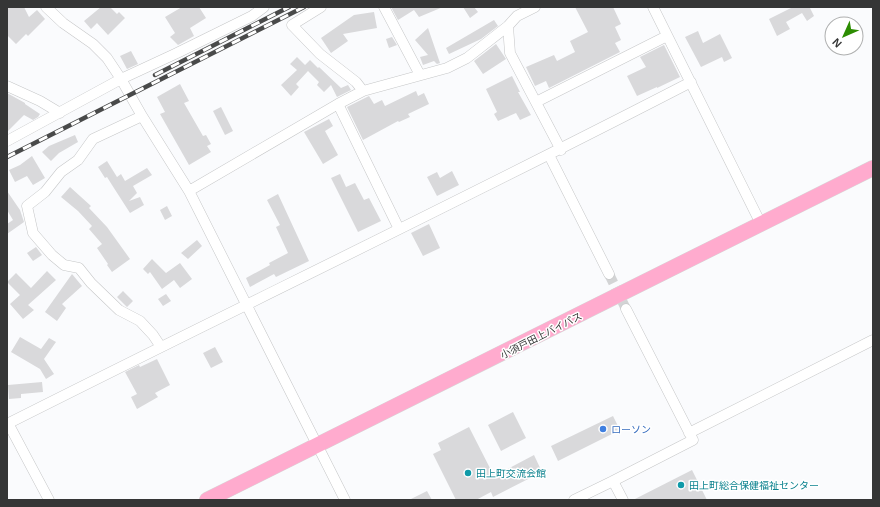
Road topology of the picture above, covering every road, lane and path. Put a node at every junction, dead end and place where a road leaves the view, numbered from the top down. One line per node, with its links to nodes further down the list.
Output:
1 (46, 7): 10 (street)
2 (264, 7): 10 (street)
3 (321, 7): 13 (street)
4 (384, 7): 9 (street)
5 (535, 7): 7 (street)
6 (653, 7): 8 (street)
7 (508, 26): 9 (street); 14 (street)
8 (667, 36): 11 (street); 14 (street)
9 (420, 75): 13 (street)
10 (121, 79): 16 (street); 17 (street)
11 (691, 82): 19 (street); 23 (street)
12 (7, 86): 16 (street)
13 (363, 91): 15 (street)
14 (536, 102): 19 (street)
15 (338, 104): 22 (street); 24 (street)
16 (60, 113): 18 (street)
17 (142, 116): 22 (street); 29 (street)
18 (7, 141)
19 (560, 150): 20 (street)
20 (549, 155): 24 (street); 25 (street)
21 (873, 168): 23 (highway, 小須戸田上バイパス)
22 (189, 191): 26 (street)
23 (761, 224): 32 (highway, 小須戸田上バイパス)
24 (399, 229): 26 (street)
25 (609, 274)
26 (246, 304): 29 (street); 32 (street)
27 (626, 309): 31 (street)
28 (873, 340): 31 (street)
29 (161, 347): 30 (street)
30 (7, 424): 34 (street)
31 (689, 433): 33 (street)
32 (318, 446): 35 (highway, 小須戸田上バイパス); 36 (street)
33 (614, 481): 37 (street); 38 (street)
34 (49, 500)
35 (207, 500)
36 (345, 500)
37 (574, 500)
38 (624, 500)

